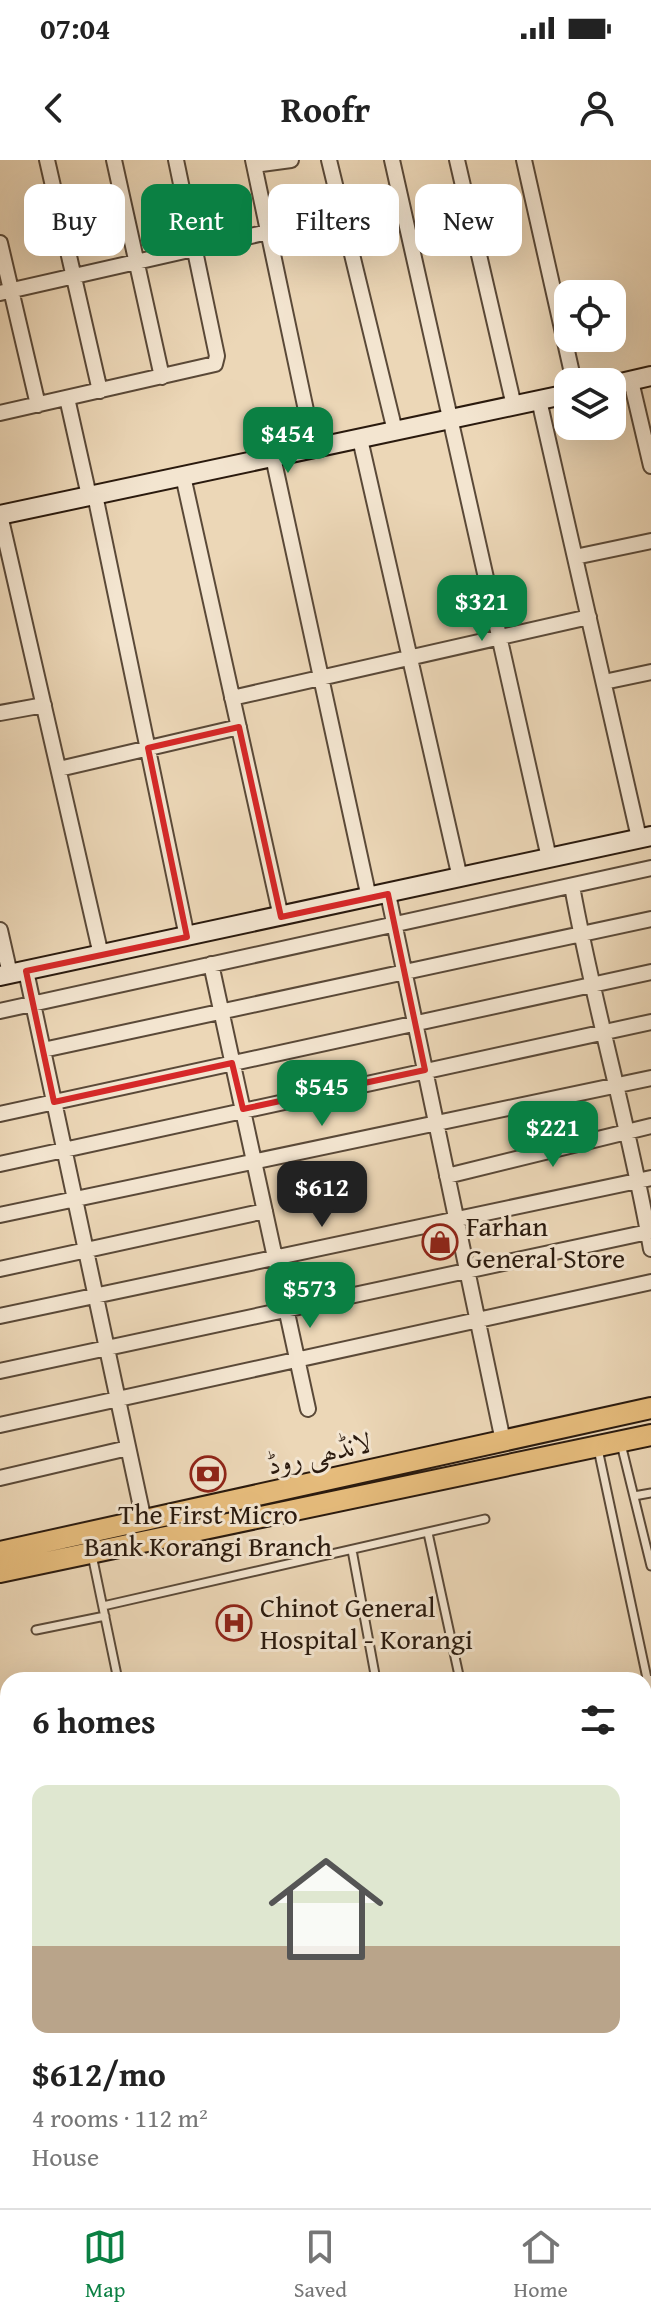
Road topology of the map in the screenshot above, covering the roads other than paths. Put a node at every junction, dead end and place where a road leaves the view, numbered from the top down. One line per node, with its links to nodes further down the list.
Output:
1 (47, 160): 18 (street)
2 (114, 160): 17 (street)
3 (176, 160): 10 (street)
4 (291, 160): 9 (street)
5 (329, 160): 33 (street)
6 (392, 160): 32 (street)
7 (457, 160): 30 (street)
8 (524, 160): 20 (street)
9 (254, 163): 11 (street)
10 (181, 184)
11 (268, 232): 12 (street)
12 (252, 236)
13 (0, 243): 19 (street)
14 (167, 256): 17 (street)
15 (195, 256): 22 (street)
16 (273, 256): 35 (street)
17 (135, 263): 18 (street); 22 (street)
18 (72, 276): 19 (street); 25 (street)
19 (5, 292): 29 (street)
20 (571, 368)
21 (651, 376): 23 (street)
22 (162, 377): 25 (street)
23 (631, 381): 24 (street); 37 (street)
24 (626, 382)
25 (100, 391): 27 (street)
26 (554, 397): 28 (street)
27 (67, 398): 29 (street); 39 (street)
28 (539, 400): 30 (street); 42 (street)
29 (38, 405): 31 (street)
30 (514, 406): 32 (street)
31 (0, 413)
32 (452, 419): 33 (street); 44 (street)
33 (395, 431): 34 (street)
34 (360, 439): 35 (street); 45 (street)
35 (314, 448): 36 (street)
36 (273, 457): 38 (street); 47 (street)
37 (651, 466)
38 (183, 476): 39 (street); 49 (street)
39 (92, 495): 40 (street); 53 (street)
40 (0, 515): 50 (street)
41 (651, 541): 42 (street)
42 (575, 557): 43 (street)
43 (589, 617): 44 (street); 48 (street)
44 (500, 637): 45 (street); 56 (street)
45 (410, 658): 47 (street); 58 (street)
46 (651, 672): 48 (street)
47 (321, 678): 49 (street); 61 (street)
48 (604, 682): 55 (street)
49 (232, 698): 52 (street)
50 (44, 705): 51 (street); 54 (street)
51 (0, 713)
52 (239, 727): 53 (street); 62 (street)
53 (148, 748): 54 (street); 67 (street)
54 (59, 769): 68 (street)
55 (645, 837): 56 (street)
56 (549, 858): 58 (street)
57 (651, 868): 59 (street)
58 (460, 878): 60 (street)
59 (572, 886): 64 (street); 66 (street)
60 (388, 894): 61 (street); 64 (street)
61 (369, 898): 62 (street)
62 (281, 917): 67 (street)
63 (651, 919): 66 (street)
64 (394, 925): 69 (street); 70 (street)
65 (0, 930): 72 (street)
66 (581, 933): 70 (street); 73 (street)
67 (187, 937): 68 (street)
68 (101, 955): 72 (street)
69 (211, 964): 74 (street); 76 (street)
70 (404, 972): 76 (street); 78 (street)
71 (651, 972): 73 (street)
72 (12, 974): 74 (street)
73 (590, 986): 78 (street); 79 (street)
74 (33, 1003): 75 (street); 80 (street)
75 (0, 1011)
76 (221, 1012): 80 (street); 81 (street)
77 (651, 1022): 79 (street)
78 (415, 1024): 81 (street); 82 (street)
79 (602, 1031): 82 (street); 84 (street)
80 (43, 1050): 85 (street)
81 (232, 1063): 85 (street); 86 (street)
82 (425, 1070): 86 (street); 88 (street)
83 (651, 1078): 84 (street)
84 (616, 1085): 88 (street); 90 (street)
85 (54, 1102): 87 (street); 91 (street)
86 (243, 1109): 91 (street); 92 (street)
87 (0, 1114)
88 (436, 1123): 92 (street); 94 (street)
89 (651, 1126): 90 (street)
90 (627, 1131): 94 (street); 95 (street)
91 (64, 1150): 93 (street); 96 (street)
92 (255, 1161): 96 (street); 97 (street)
93 (0, 1164)
94 (447, 1176): 99 (street)
95 (645, 1180): 99 (street); 100 (street)
96 (75, 1199): 98 (street); 102 (street)
97 (265, 1211): 102 (street); 103 (street)
98 (0, 1215)
99 (457, 1221): 103 (street); 105 (street)
100 (648, 1232): 101 (street); 105 (street)
101 (651, 1249)
102 (86, 1251): 104 (street); 107 (street)
103 (275, 1258): 107 (street); 108 (street)
104 (0, 1269)
105 (467, 1271): 108 (street); 110 (street)
106 (651, 1282): 110 (street)
107 (96, 1295): 109 (street); 111 (street)
108 (286, 1310): 111 (street); 112 (street)
109 (0, 1316)
110 (478, 1321): 112 (street); 119 (street)
111 (107, 1348): 113 (street); 114 (street)
112 (297, 1360): 114 (street); 116 (street)
113 (0, 1371)
114 (118, 1400): 117 (street); 122 (street)
115 (651, 1408): 119 (main road, لانڈھی روڈ)
116 (308, 1409)
117 (0, 1425)
118 (651, 1435): 120 (main road, لانڈھی روڈ)
119 (503, 1441): 127 (main road, لانڈھی روڈ)
120 (621, 1442): 121 (main road, لانڈھی روڈ); 125 (lane)
121 (598, 1447): 129 (main road, لانڈھی روڈ); 140 (lane)
122 (128, 1448): 123 (street); 127 (street)
123 (0, 1478)
124 (651, 1493): 125 (lane)
125 (634, 1496): 132 (lane)
126 (485, 1519): 128 (lane)
127 (144, 1521): 129 (main road, لانڈھی روڈ)
128 (428, 1533): 130 (lane); 139 (lane)
129 (90, 1543): 131 (main road, لانڈھی روڈ); 133 (main road, لانڈھی روڈ); 134 (lane)
130 (352, 1550): 134 (lane); 138 (lane)
131 (0, 1552)
132 (651, 1566)
133 (0, 1572)
134 (103, 1606): 135 (lane)
135 (105, 1616): 136 (lane); 137 (lane)
136 (36, 1630)
137 (116, 1672)
138 (375, 1672)
139 (458, 1672)
140 (646, 1672)

